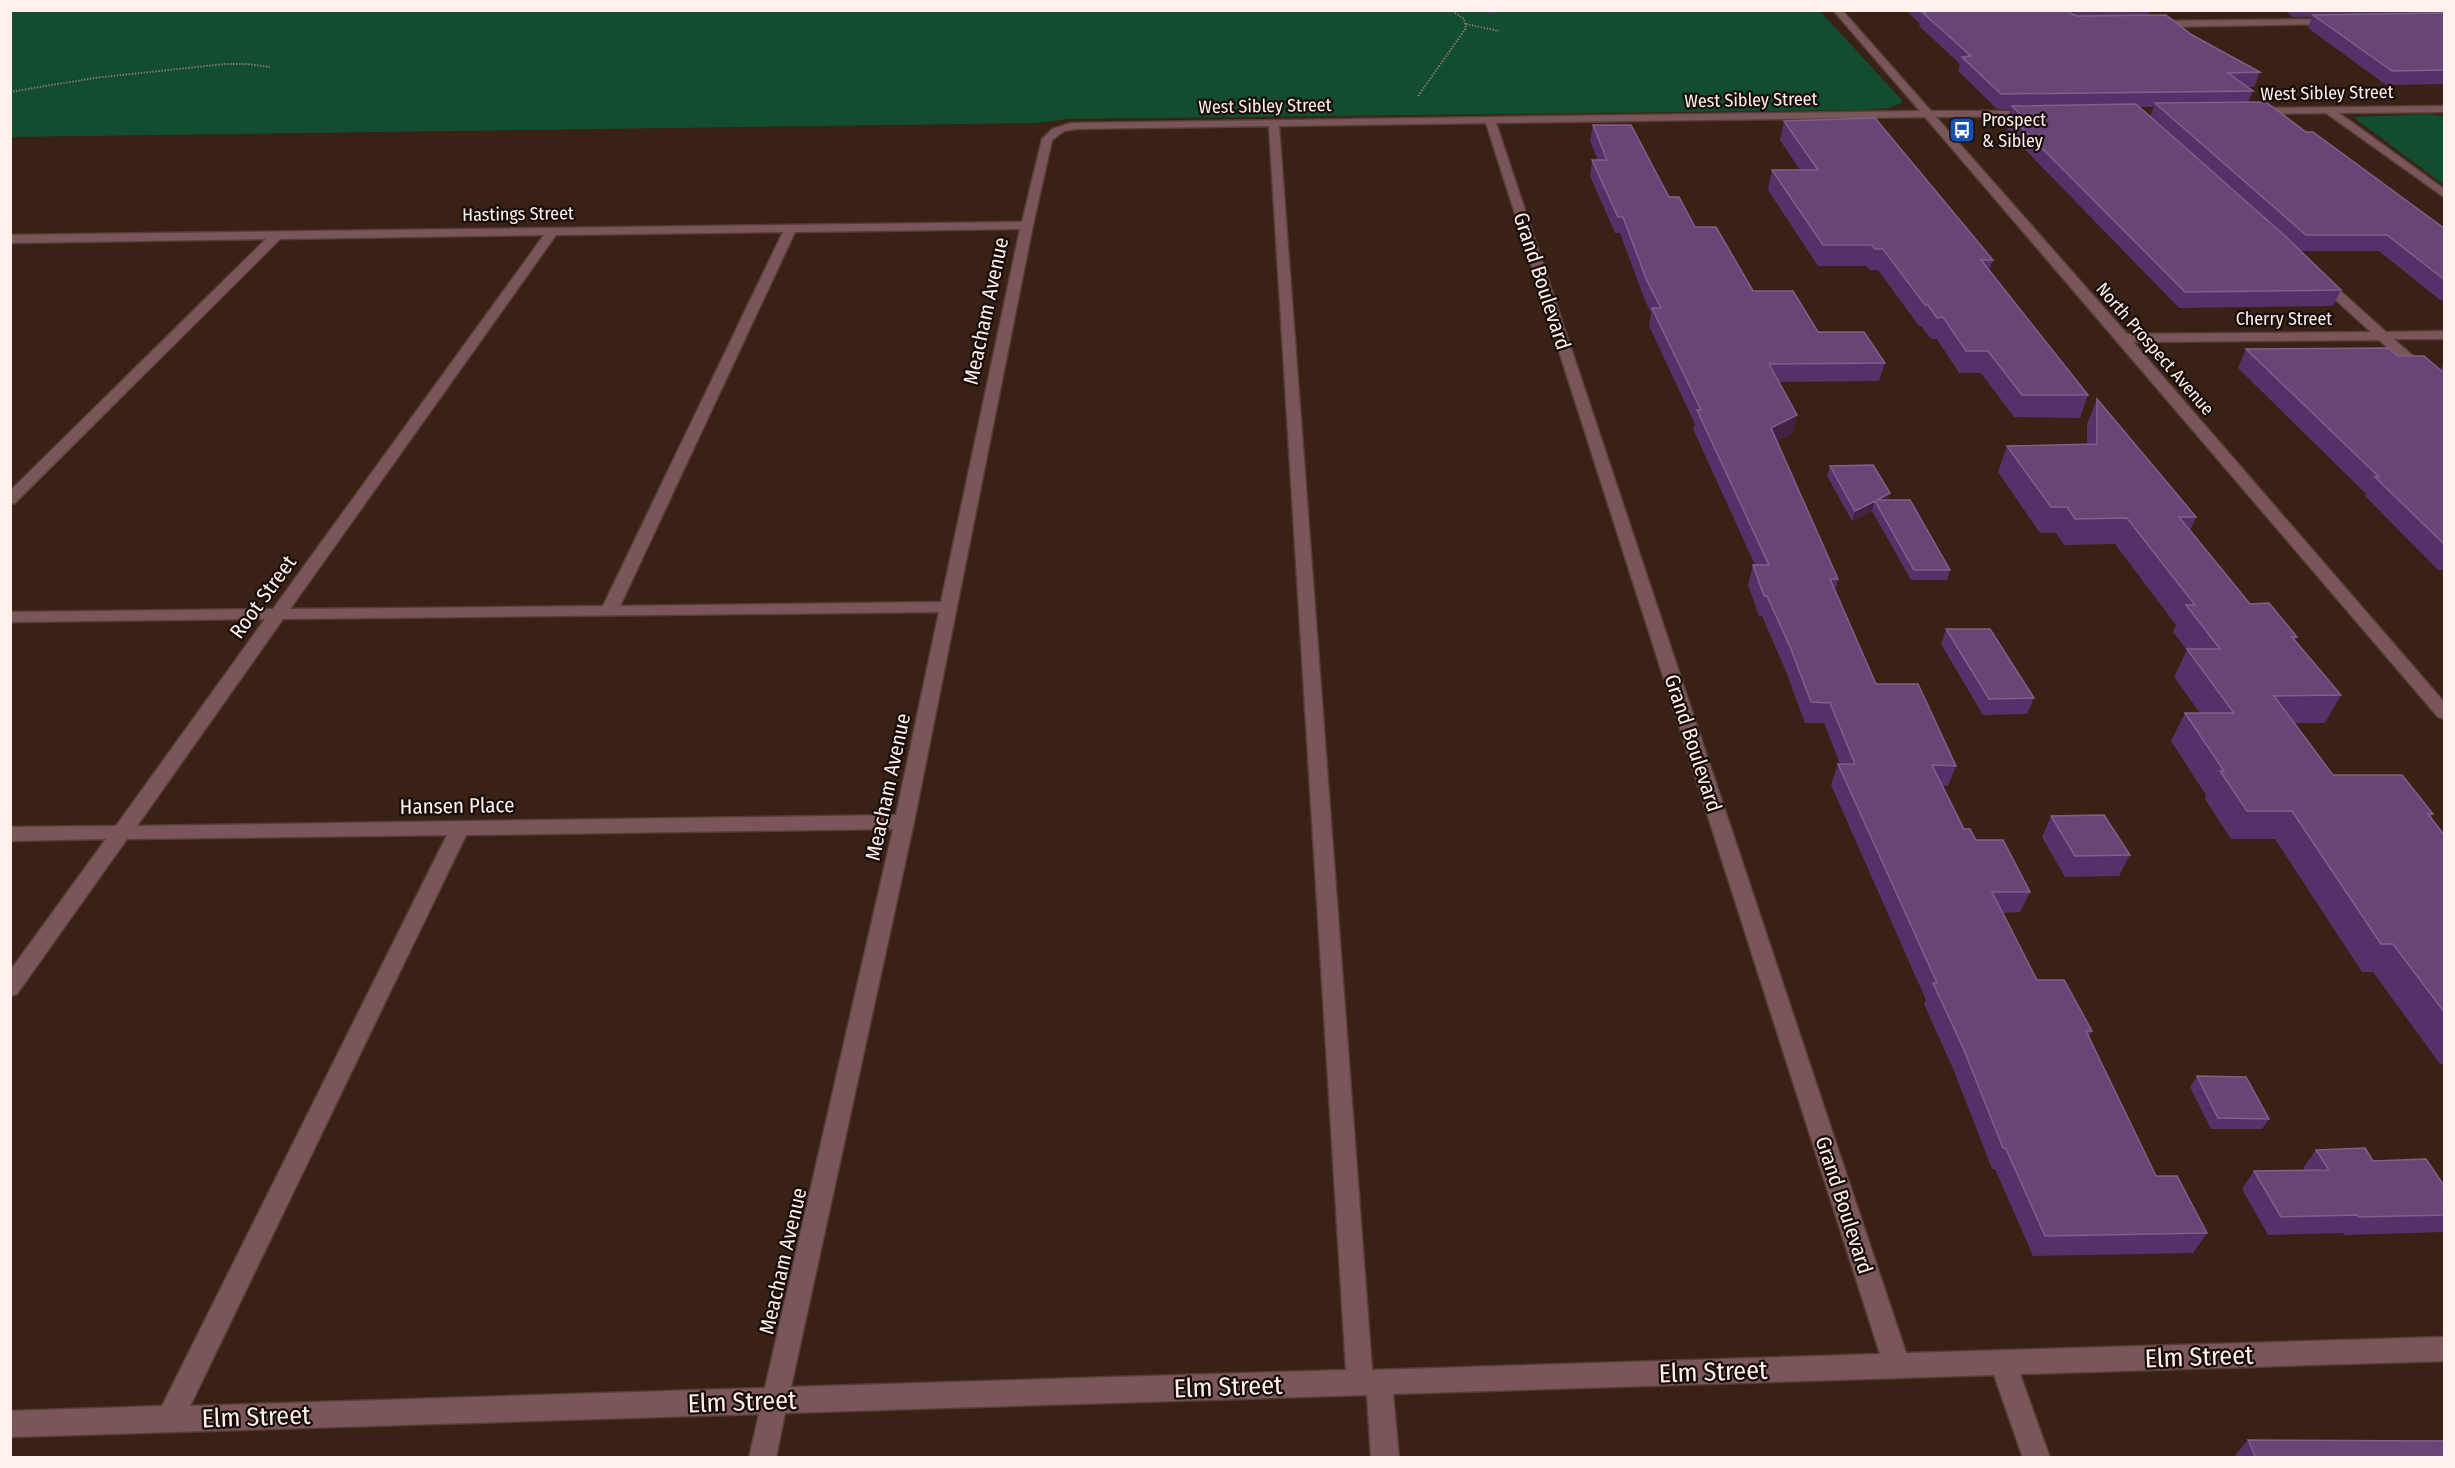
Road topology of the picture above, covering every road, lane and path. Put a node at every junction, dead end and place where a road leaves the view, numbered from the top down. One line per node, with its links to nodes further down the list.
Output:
1 (1451, 10): 4 (path)
2 (1837, 10): 14 (street, North Prospect Avenue)
3 (2346, 22): 5 (street)
4 (1466, 24): 6 (path); 9 (path)
5 (2144, 24)
6 (1499, 31)
7 (270, 67): 8 (path)
8 (10, 92)
9 (1419, 96)
10 (2445, 109): 11 (street, West Sibley Street)
11 (2328, 110): 12 (street, West Sibley Street); 18 (street)
12 (2237, 111)
13 (2041, 113): 14 (street, West Sibley Street)
14 (1926, 114): 15 (street, West Sibley Street); 27 (street, North Prospect Avenue)
15 (1490, 120): 16 (street, West Sibley Street); 42 (street, Grand Boulevard)
16 (1274, 123): 17 (street, West Sibley Street); 43 (street)
17 (1058, 128): 19 (street, Meacham Avenue)
18 (2445, 194)
19 (1027, 225): 20 (street, Hastings Street); 30 (street, Meacham Avenue)
20 (791, 228): 21 (street, Hastings Street); 31 (street)
21 (552, 231): 22 (street, Hastings Street); 32 (street, Root Street)
22 (277, 236): 23 (street, Hastings Street); 29 (street)
23 (10, 239)
24 (2311, 272): 26 (street)
25 (2445, 335): 26 (street, Cherry Street)
26 (2382, 336): 27 (street, Cherry Street); 28 (street)
27 (2123, 338): 34 (street, North Prospect Avenue)
28 (2445, 391)
29 (10, 500)
30 (948, 607): 31 (street); 35 (street, Meacham Avenue)
31 (609, 611): 32 (street)
32 (278, 614): 33 (street); 37 (street, Root Street)
33 (10, 617)
34 (2445, 713)
35 (904, 822): 36 (street, Hansen Place); 44 (street, Meacham Avenue)
36 (460, 828): 37 (street, Hansen Place); 45 (street)
37 (122, 833): 38 (street, Hansen Place); 39 (street, Root Street)
38 (10, 834)
39 (10, 988)
40 (2445, 1349): 41 (street, Elm Street)
41 (2003, 1363): 42 (street, Elm Street); 49 (street)
42 (1897, 1366): 43 (street, Elm Street)
43 (1370, 1382): 44 (street, Elm Street); 48 (street)
44 (774, 1401): 45 (street, Elm Street); 47 (street, Meacham Avenue)
45 (170, 1419): 46 (street, Elm Street)
46 (10, 1424)
47 (762, 1458)
48 (1385, 1458)
49 (2037, 1458)

